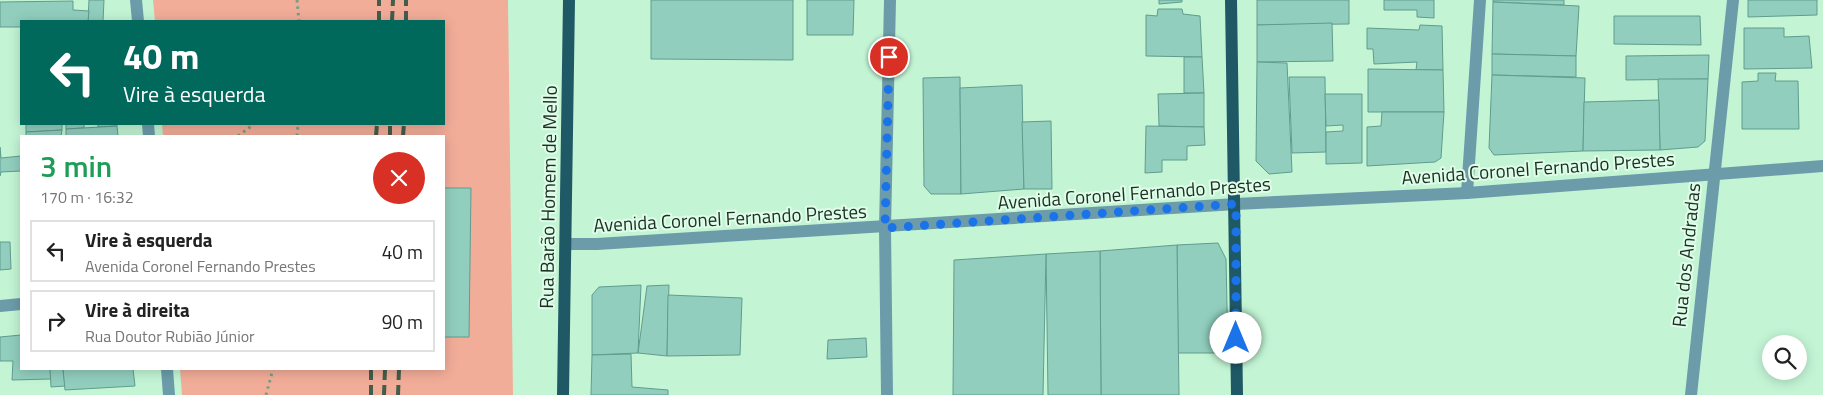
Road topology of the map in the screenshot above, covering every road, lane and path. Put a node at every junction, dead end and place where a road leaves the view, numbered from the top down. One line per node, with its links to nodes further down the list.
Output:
1 (136, 0): 8 (street)
2 (297, 0): 9 (path)
3 (569, 0): 17 (main road, Rua Barão Homem de Mello)
4 (890, 0): 16 (street)
5 (1231, 0): 15 (main road)
6 (1480, 0): 14 (street)
7 (1734, 0): 13 (street, Rua dos Andradas)
8 (138, 20)
9 (299, 20)
10 (253, 125): 11 (path)
11 (239, 135)
12 (1823, 166): 13 (street, Avenida Coronel Fernando Prestes)
13 (1713, 175): 14 (street, Avenida Coronel Fernando Prestes); 27 (street, Rua dos Andradas)
14 (1467, 192): 15 (street, Avenida Coronel Fernando Prestes)
15 (1236, 204): 16 (street, Avenida Coronel Fernando Prestes); 26 (main road)
16 (885, 228): 17 (street, Avenida Coronel Fernando Prestes); 25 (street)
17 (566, 244): 24 (main road, Rua Barão Homem de Mello)
18 (20, 304): 19 (street)
19 (0, 306)
20 (167, 370): 22 (street)
21 (273, 370): 23 (path)
22 (169, 395)
23 (266, 395)
24 (563, 395)
25 (887, 395)
26 (1237, 395)
27 (1690, 395)

